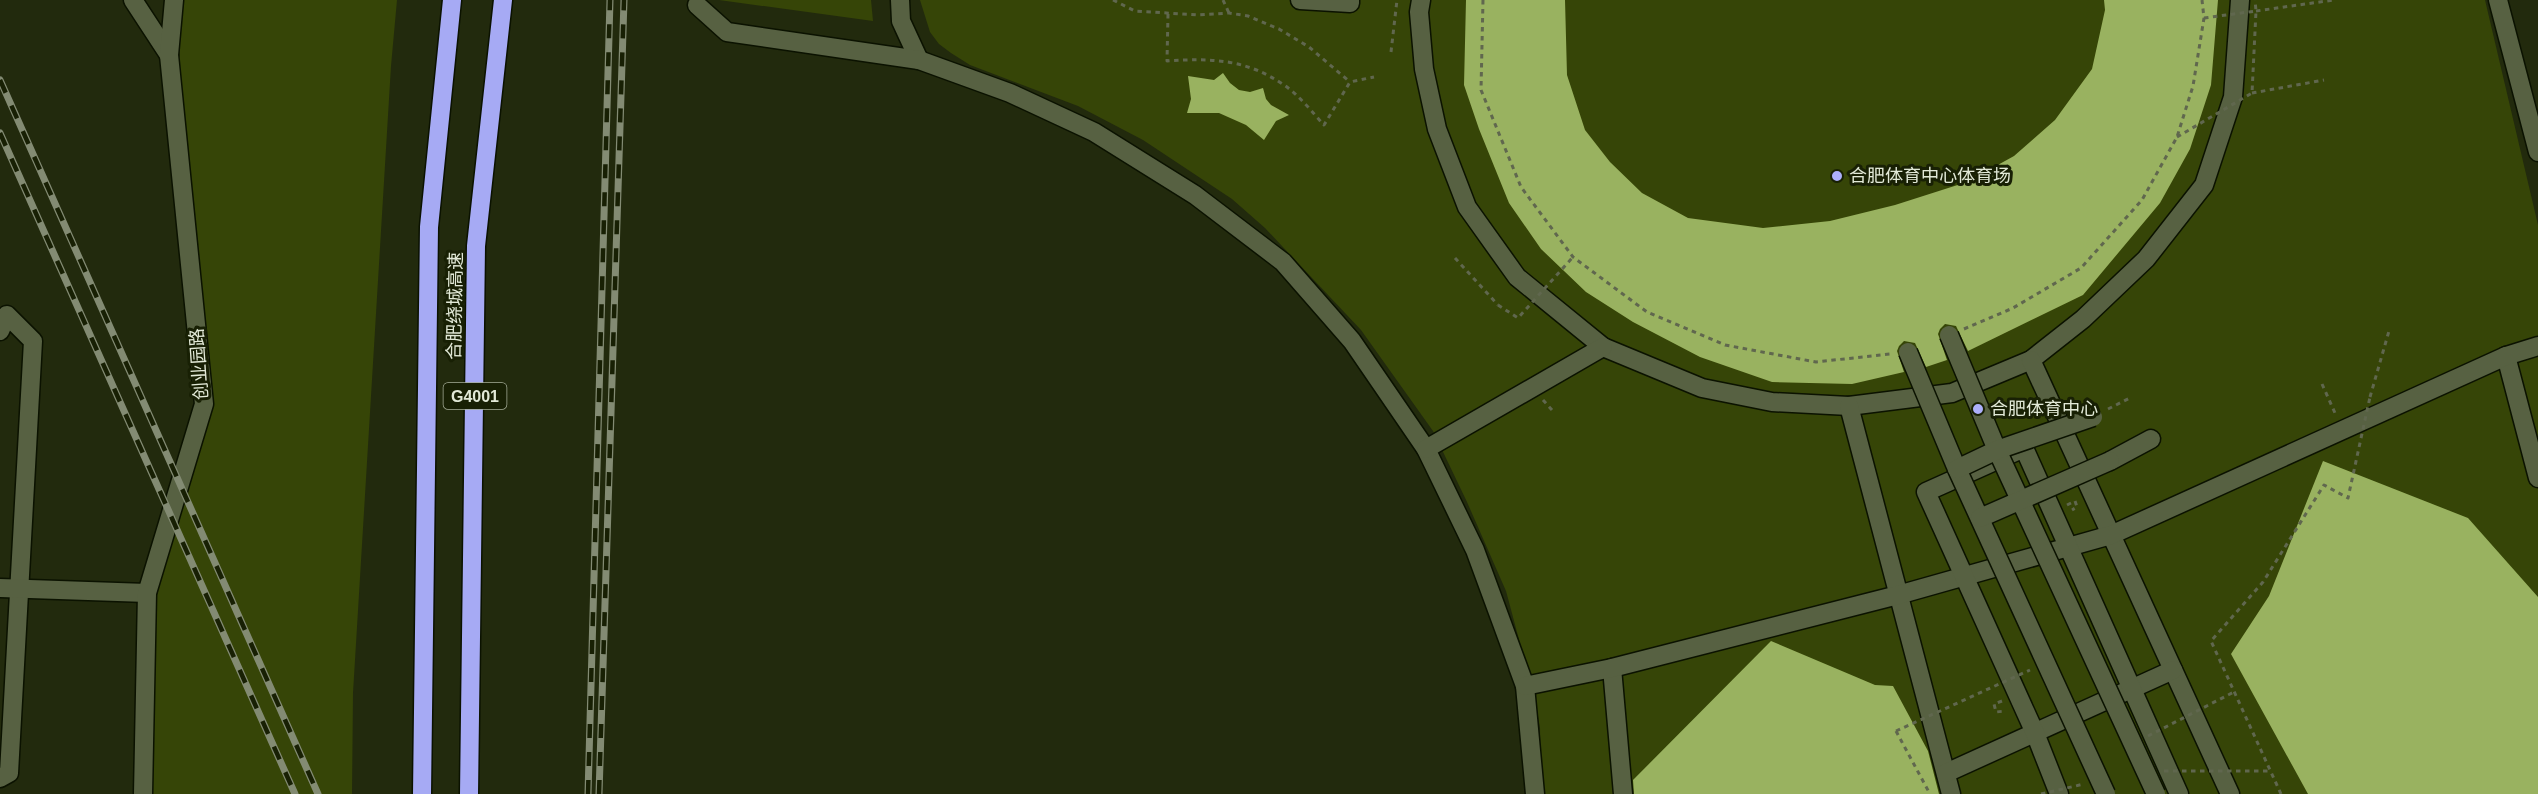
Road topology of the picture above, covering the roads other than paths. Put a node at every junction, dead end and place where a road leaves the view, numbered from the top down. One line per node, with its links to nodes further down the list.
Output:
1 (133, 0): 12 (street)
2 (174, 0): 12 (street, 创业园路)
3 (452, 0): 47 (highway, 合肥绕城高速 / G4001)
4 (503, 0): 48 (highway, 合肥绕城高速 / G4001)
5 (900, 0): 13 (street)
6 (1300, 0): 7 (street)
7 (1350, 0)
8 (1421, 0): 18 (street)
9 (2240, 0): 21 (street)
10 (2498, 0): 14 (street)
11 (697, 4): 13 (street)
12 (170, 55): 36 (street, 创业园路)
13 (919, 60): 25 (street)
14 (2538, 152)
15 (0, 331): 35 (street)
16 (1949, 335): 26 (street, bridge)
17 (2538, 346): 20 (street)
18 (1603, 347): 22 (street); 25 (street)
19 (1908, 352): 27 (street, bridge)
20 (2506, 356): 28 (street); 31 (street)
21 (2031, 360): 22 (street); 31 (street)
22 (1849, 406): 37 (street)
23 (2093, 417): 26 (street, bridge)
24 (2151, 439): 29 (street, bridge)
25 (1426, 449): 40 (street)
26 (1997, 450): 27 (street, bridge); 29 (street, bridge)
27 (1957, 468): 30 (street, bridge)
28 (2538, 478)
29 (2020, 500): 30 (street, bridge); 54 (street, bridge)
30 (1980, 518): 53 (street, bridge)
31 (2111, 535): 32 (street); 39 (street)
32 (2069, 547): 33 (street); 33 (street); 41 (street)
33 (1963, 577): 37 (street); 42 (street)
34 (0, 588): 35 (street)
35 (19, 589): 36 (street); 44 (street)
36 (147, 593): 46 (street, 创业园路)
37 (1898, 595): 38 (street); 43 (street)
38 (1612, 668): 40 (street); 50 (street)
39 (2173, 670): 41 (street); 45 (street)
40 (1525, 686): 49 (street)
41 (2132, 689): 42 (street); 55 (street)
42 (2036, 733): 43 (street); 52 (street)
43 (1946, 773): 51 (street)
44 (0, 778)
45 (2222, 791)
46 (143, 794)
47 (422, 794)
48 (470, 794)
49 (1535, 794)
50 (1623, 794)
51 (1951, 794)
52 (2058, 794)
53 (2106, 794)
54 (2156, 794)
55 (2179, 794)

